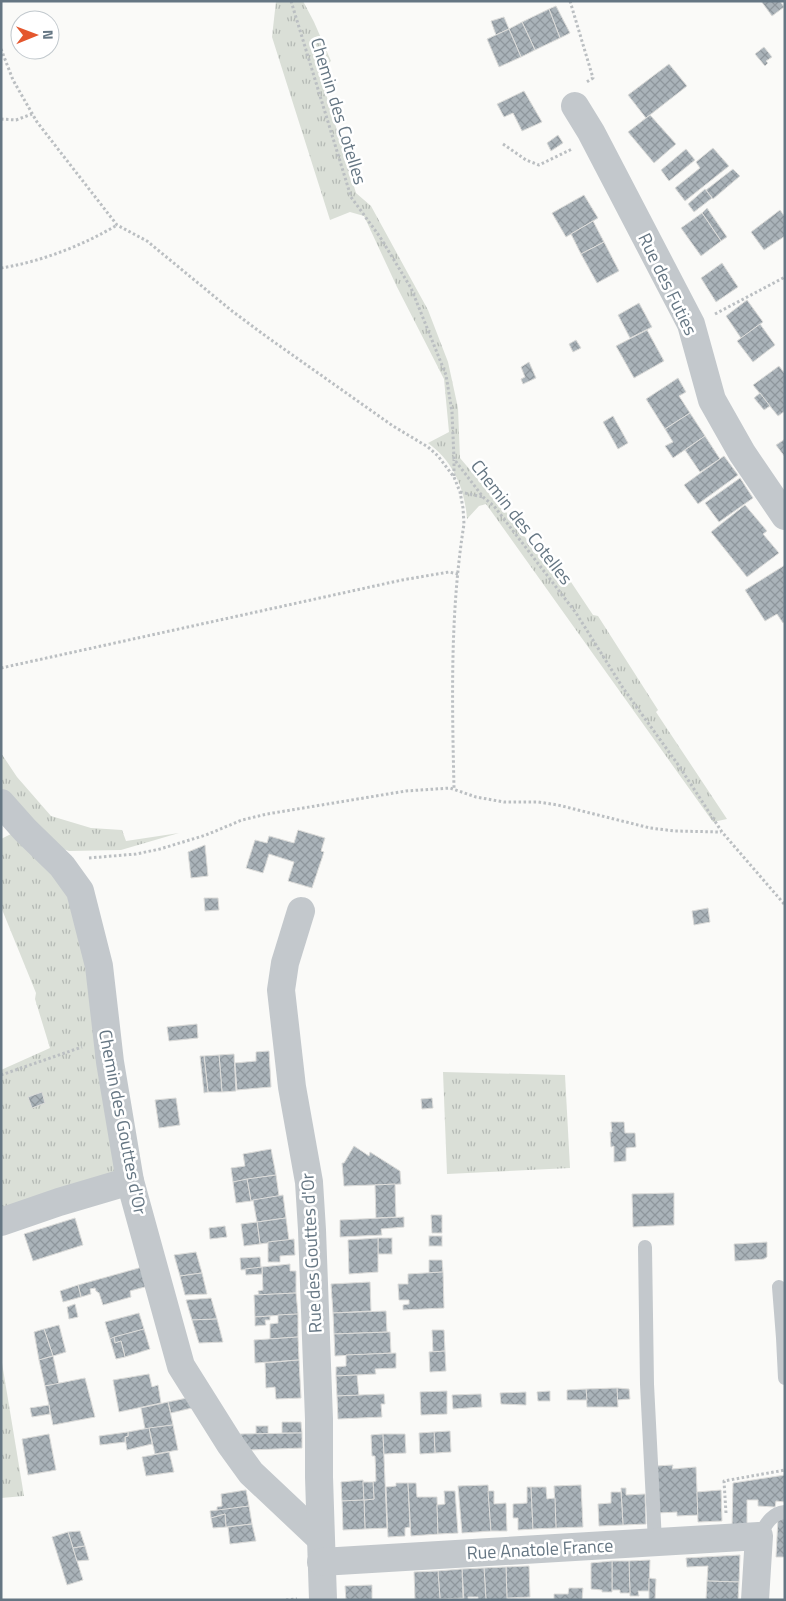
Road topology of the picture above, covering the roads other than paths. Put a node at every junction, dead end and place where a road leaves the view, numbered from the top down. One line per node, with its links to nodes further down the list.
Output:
1 (578, 96): 2 (street, Rue des Futies)
2 (785, 516)
3 (1, 803): 5 (street, Chemin des Gouttes d'Or)
4 (301, 911): 13 (street, Rue des Gouttes d'Or)
5 (130, 1181): 6 (street); 13 (street, Chemin des Gouttes d'Or)
6 (1, 1222)
7 (645, 1246): 12 (lane)
8 (779, 1287): 9 (lane)
9 (785, 1378)
10 (785, 1512): 11 (lane)
11 (759, 1536): 12 (street, Rue Anatole France); 15 (street)
12 (655, 1542): 13 (street, Rue Anatole France)
13 (321, 1550): 14 (street, Rue des Gouttes d'Or)
14 (323, 1600)
15 (755, 1600)

